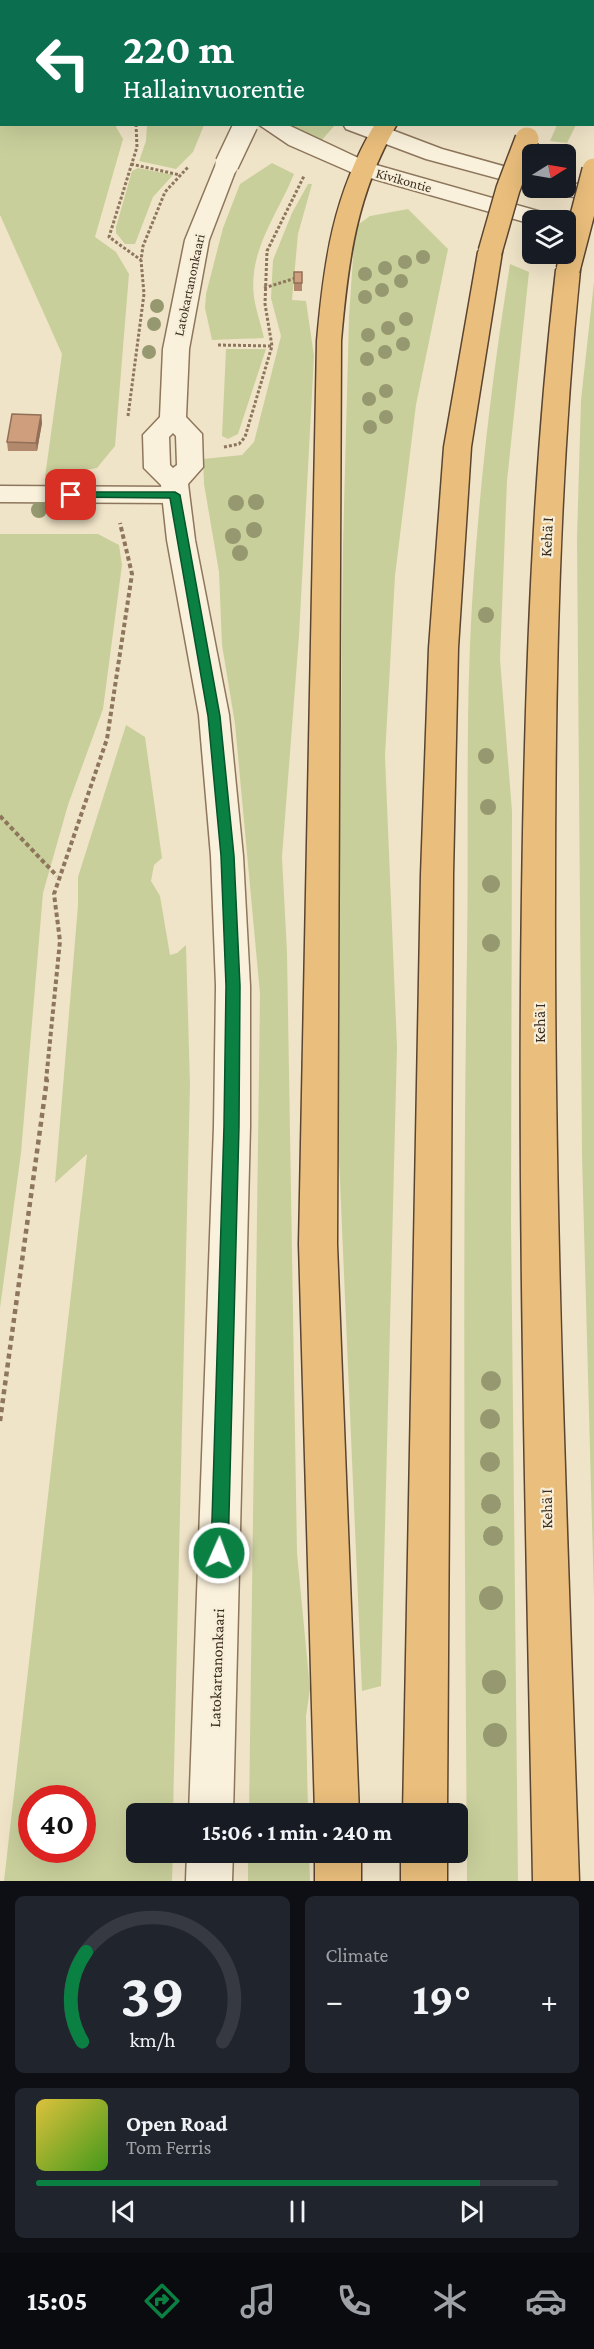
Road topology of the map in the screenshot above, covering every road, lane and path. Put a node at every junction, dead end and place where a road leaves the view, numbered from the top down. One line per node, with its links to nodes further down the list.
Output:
1 (136, 126): 8 (path)
2 (245, 126): 25 (street, Latokartanonkaari, bridge)
3 (272, 126): 6 (street, Kivikontie)
4 (356, 126): 6 (street, Kivikontie)
5 (530, 132): 33 (highway, bridge)
6 (375, 142): 12 (street, Kivikontie); 15 (street, Kivikontie); 32 (highway)
7 (196, 159): 11 (path)
8 (131, 164): 11 (path); 18 (path)
9 (307, 170): 20 (path)
10 (594, 170): 40 (highway, Kehä I, bridge)
11 (180, 175): 18 (path)
12 (522, 178)
13 (576, 191): 14 (street)
14 (594, 194)
15 (522, 210)
16 (576, 226): 17 (street)
17 (594, 229)
18 (141, 260): 23 (path)
19 (300, 277): 20 (path)
20 (264, 288): 22 (path)
21 (218, 345): 22 (path)
22 (272, 346): 24 (path)
23 (127, 420)
24 (220, 447)
25 (174, 489): 26 (street); 31 (street, Latokartanonkaari)
26 (0, 494)
27 (120, 525): 29 (path)
28 (0, 816): 29 (path)
29 (58, 876): 30 (path)
30 (0, 1421)
31 (212, 1803)
32 (337, 1803)
33 (425, 1803)
34 (210, 1863): 37 (street)
35 (338, 1863): 38 (highway)
36 (424, 1863): 39 (highway)
37 (209, 1881)
38 (338, 1881)
39 (424, 1881)
40 (556, 1881)

